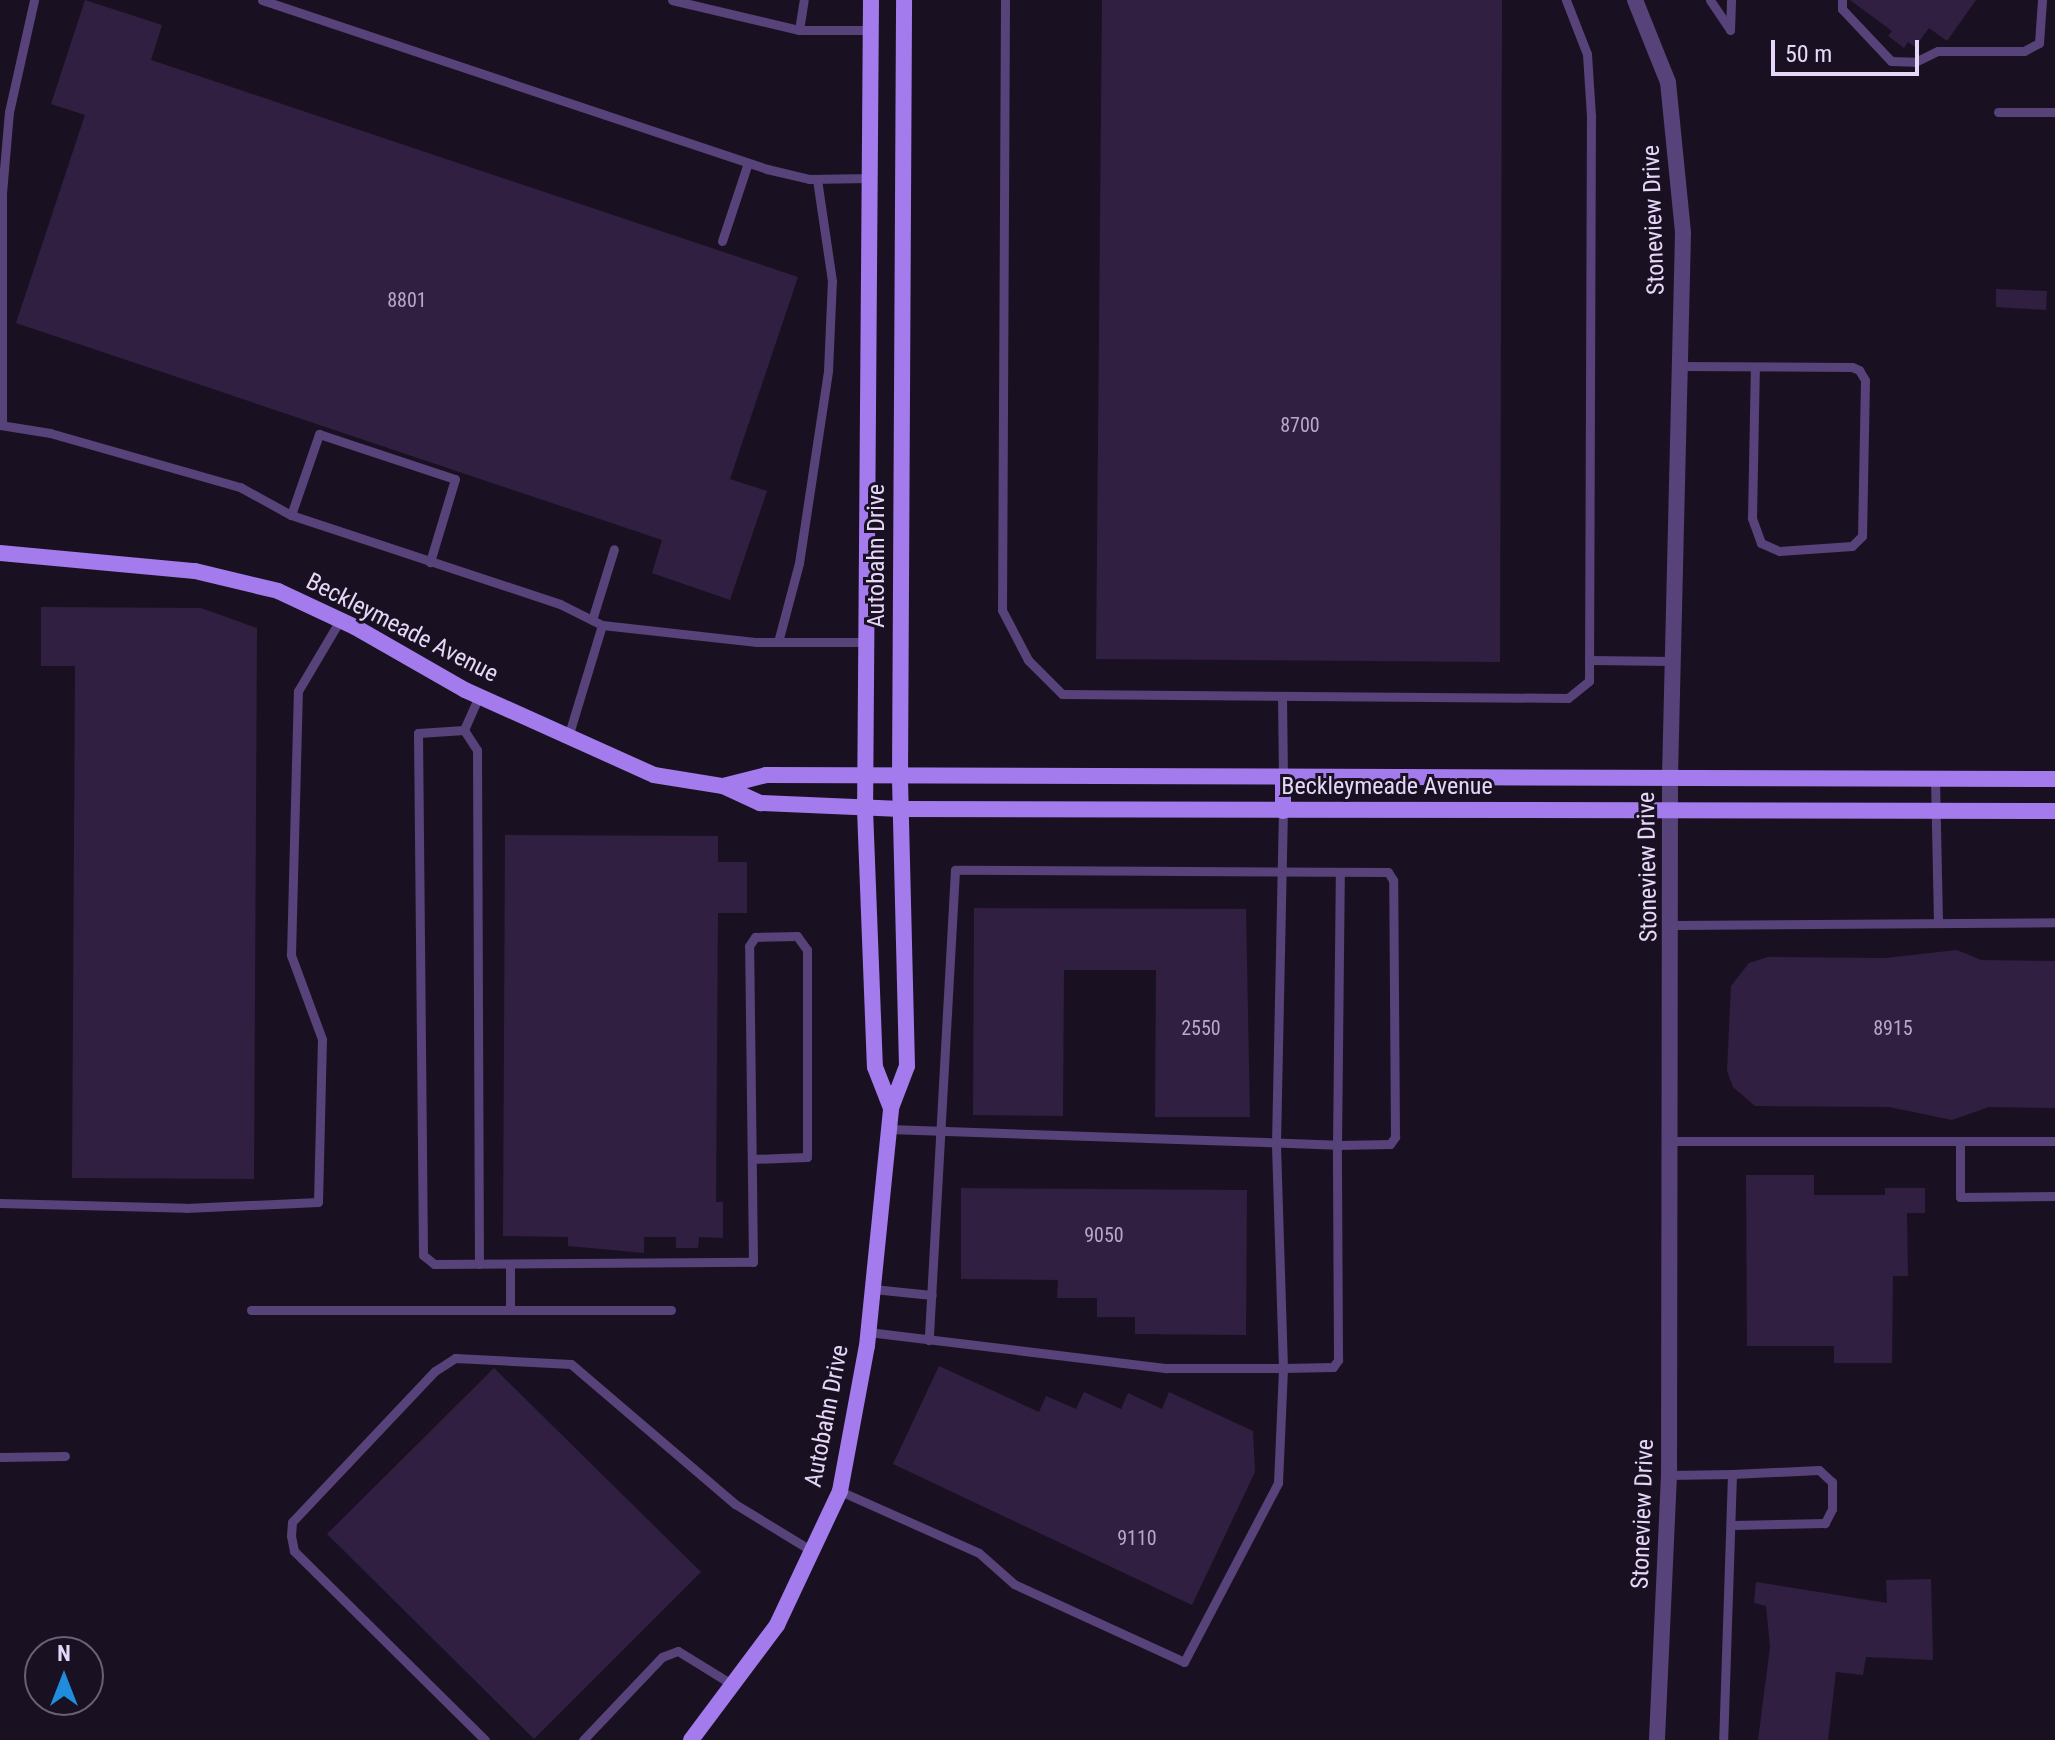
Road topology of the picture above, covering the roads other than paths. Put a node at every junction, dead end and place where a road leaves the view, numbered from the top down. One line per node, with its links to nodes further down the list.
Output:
1 (34, 0): 24 (lane)
2 (262, 0): 18 (lane)
3 (672, 0): 14 (lane)
4 (804, 0): 14 (lane)
5 (871, 0): 15 (street, Autobahn Drive)
6 (904, 0): 40 (street, Autobahn Drive)
7 (1005, 0): 37 (lane)
8 (1566, 0): 34 (lane)
9 (1635, 0): 22 (street, Stoneview Drive)
10 (1710, 0): 11 (lane)
11 (1731, 0)
12 (1842, 0): 13 (lane)
13 (2042, 0)
14 (799, 30): 15 (lane)
15 (871, 30): 19 (street, Autobahn Drive)
16 (1998, 112): 17 (lane)
17 (2055, 112)
18 (748, 163): 20 (lane); 21 (lane)
19 (870, 178): 20 (lane); 33 (street, Autobahn Drive)
20 (817, 179): 32 (lane)
21 (722, 241)
22 (1679, 366): 23 (lane); 35 (street, Stoneview Drive)
23 (1755, 367): 23 (lane)
24 (1, 425): 25 (lane)
25 (291, 515): 28 (lane); 28 (lane)
26 (614, 549): 30 (lane)
27 (0, 553): 29 (street, Beckleymeade Avenue)
28 (430, 562): 30 (lane)
29 (340, 620): 36 (street, Beckleymeade Avenue); 68 (lane)
30 (592, 620): 31 (lane)
31 (602, 625): 32 (lane); 39 (lane)
32 (778, 642): 33 (lane)
33 (867, 642): 41 (street, Autobahn Drive)
34 (1589, 660): 35 (lane); 37 (lane)
35 (1673, 661): 43 (street, Stoneview Drive)
36 (479, 696): 38 (lane); 39 (street, Beckleymeade Avenue)
37 (1282, 696): 42 (lane)
38 (464, 730): 69 (lane); 69 (lane)
39 (568, 737): 46 (street, Beckleymeade Avenue)
40 (900, 776): 41 (street, Beckleymeade Avenue); 42 (street, Beckleymeade Avenue); 48 (street, Autobahn Drive)
41 (865, 777): 46 (street, Beckleymeade Avenue); 47 (street, Autobahn Drive)
42 (1283, 777): 43 (street, Beckleymeade Avenue); 49 (street)
43 (1670, 777): 44 (street, Beckleymeade Avenue); 51 (street, Stoneview Drive)
44 (1935, 779): 45 (street, Beckleymeade Avenue); 52 (lane)
45 (2055, 779)
46 (723, 786): 47 (street, Beckleymeade Avenue)
47 (865, 809): 48 (street, Beckleymeade Avenue); 58 (street, Autobahn Drive)
48 (901, 809): 49 (street, Beckleymeade Avenue); 58 (street, Autobahn Drive)
49 (1283, 811): 51 (street, Beckleymeade Avenue); 53 (lane)
50 (2055, 811): 52 (street, Beckleymeade Avenue)
51 (1671, 812): 52 (street, Beckleymeade Avenue); 57 (street, Stoneview Drive)
52 (1936, 812): 56 (lane)
53 (1282, 872): 54 (lane); 60 (lane); 64 (lane)
54 (1340, 872): 65 (lane); 65 (lane)
55 (2055, 922): 56 (lane)
56 (1938, 923): 57 (lane)
57 (1673, 925): 61 (street, Stoneview Drive)
58 (891, 1108): 59 (street, Autobahn Drive)
59 (889, 1129): 60 (lane); 71 (street, Autobahn Drive)
60 (942, 1134): 64 (lane); 72 (lane)
61 (1673, 1141): 63 (lane); 82 (street, Stoneview Drive)
62 (2055, 1141): 63 (lane)
63 (1960, 1142): 67 (lane)
64 (1276, 1143): 65 (lane); 78 (lane)
65 (1337, 1145): 78 (lane)
66 (752, 1159): 66 (lane); 70 (lane)
67 (2055, 1196)
68 (0, 1203)
69 (479, 1264): 70 (lane)
70 (510, 1264): 74 (lane)
71 (873, 1289): 72 (lane); 76 (street, Autobahn Drive)
72 (932, 1295): 77 (lane)
73 (251, 1310): 74 (lane)
74 (510, 1310): 75 (lane)
75 (671, 1310)
76 (868, 1332): 77 (lane); 83 (street, Autobahn Drive)
77 (929, 1340): 78 (lane)
78 (1283, 1368): 83 (lane)
79 (65, 1456): 80 (lane)
80 (0, 1457)
81 (1732, 1474): 82 (lane); 84 (lane); 84 (lane)
82 (1669, 1475): 90 (street, Stoneview Drive)
83 (840, 1491): 85 (street, Autobahn Drive)
84 (1732, 1525): 91 (lane)
85 (812, 1551): 86 (street, Autobahn Drive); 87 (lane)
86 (734, 1686): 88 (lane); 89 (street, Autobahn Drive)
87 (485, 1740)
88 (583, 1740)
89 (691, 1740)
90 (1657, 1740)
91 (1723, 1740)

